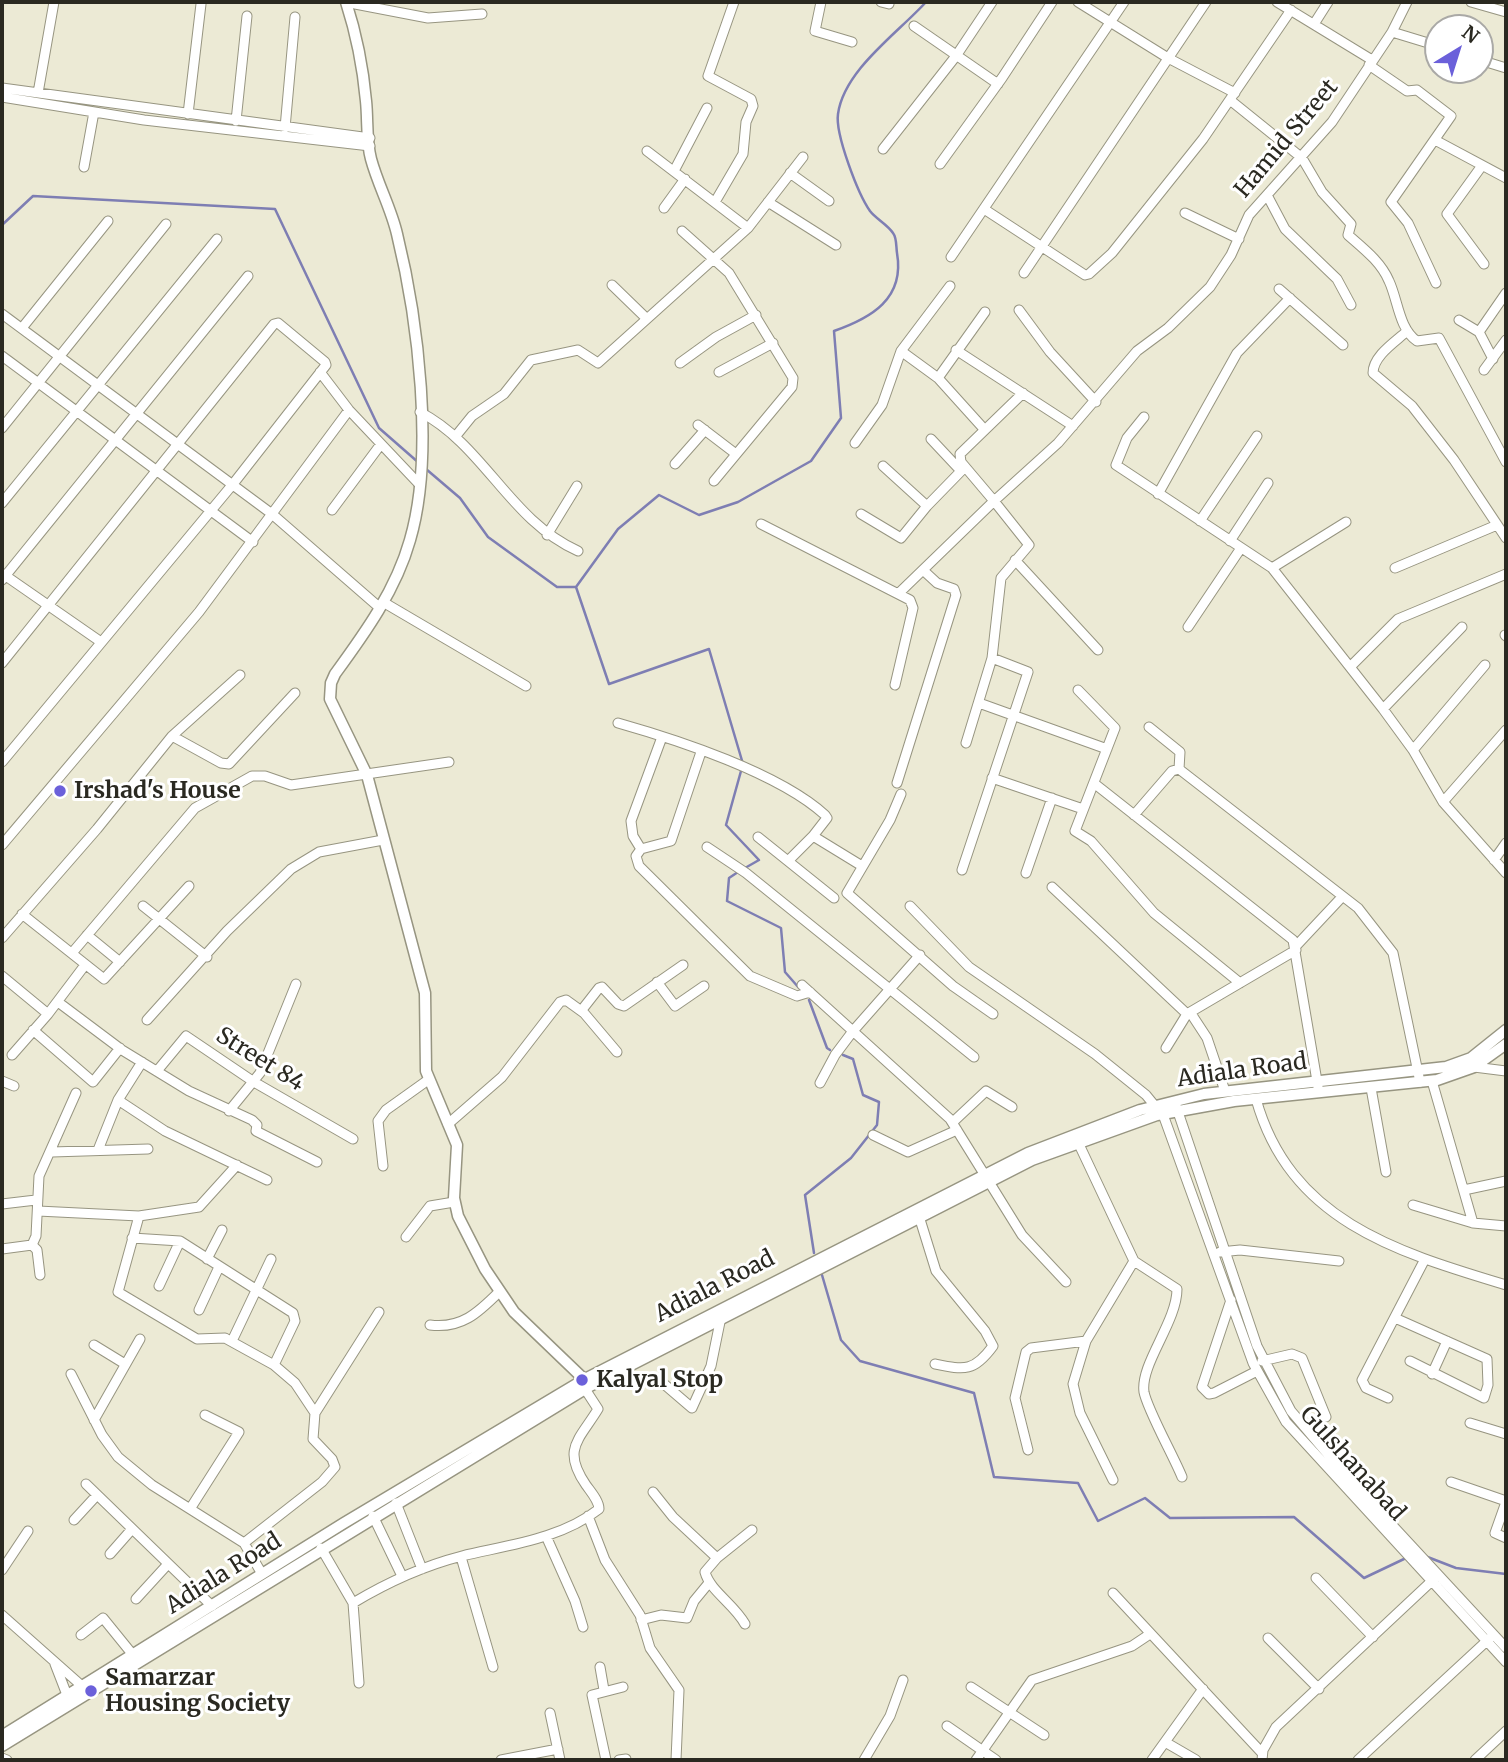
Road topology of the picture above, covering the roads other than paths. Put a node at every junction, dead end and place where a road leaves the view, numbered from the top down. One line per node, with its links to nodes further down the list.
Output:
1 (54, 2): 31 (street)
2 (734, 2): 54 (street)
3 (821, 2): 25 (street)
4 (992, 2): 26 (street)
5 (1052, 2): 29 (street)
6 (1078, 2): 20 (street)
7 (1124, 2): 20 (street)
8 (1206, 2): 27 (street)
9 (1277, 2): 15 (street)
10 (1328, 2): 21 (street)
11 (1407, 2): 23 (street, Hamid Street)
12 (1471, 2): 16 (street)
13 (201, 4): 36 (street)
14 (349, 4): 17 (street); 40 (main road)
15 (1291, 10): 21 (street); 32 (street)
16 (1506, 12)
17 (482, 14)
18 (247, 16): 37 (street)
19 (295, 17): 38 (street)
20 (1110, 23): 27 (street); 57 (street)
21 (1314, 24): 28 (street)
22 (914, 26): 26 (street)
23 (1392, 32): 24 (street); 28 (street, Hamid Street)
24 (1424, 42)
25 (852, 43)
26 (956, 56): 29 (street); 41 (street)
27 (1168, 58): 32 (street); 66 (street)
28 (1370, 63): 39 (street); 44 (street, Hamid Street)
29 (998, 83): 45 (street)
30 (2, 88): 31 (street)
31 (38, 93): 36 (street)
32 (1232, 96): 44 (street); 66 (street)
33 (2, 97): 35 (street)
34 (707, 108): 48 (street)
35 (94, 112): 40 (street); 46 (street)
36 (188, 114): 37 (street)
37 (236, 121): 38 (street)
38 (285, 128): 40 (street)
39 (1435, 141): 47 (street); 72 (street)
40 (370, 142): 106 (main road)
41 (883, 149)
42 (647, 151): 48 (street)
43 (803, 157): 49 (street)
44 (1301, 158): 52 (street, Hamid Street); 86 (street)
45 (940, 164)
46 (84, 167)
47 (1481, 167): 50 (street); 69 (street)
48 (674, 171): 51 (street)
49 (790, 173): 53 (street); 55 (street)
50 (1506, 178)
51 (685, 179): 54 (street); 56 (street)
52 (1267, 195): 64 (street, Hamid Street); 78 (street)
53 (829, 201)
54 (715, 202): 61 (street)
55 (768, 202): 61 (street); 65 (street)
56 (664, 208)
57 (984, 209): 66 (street); 67 (street)
58 (1185, 213): 64 (street)
59 (108, 221): 85 (street)
60 (166, 224): 93 (street)
61 (748, 228): 68 (street)
62 (682, 231): 68 (street)
63 (218, 239): 102 (street)
64 (1239, 239): 104 (street, Hamid Street)
65 (836, 245)
66 (1043, 246): 70 (street)
67 (951, 257)
68 (714, 259): 82 (street); 83 (street)
69 (1483, 264)
70 (1024, 273)
71 (248, 276): 108 (street)
72 (1436, 283)
73 (612, 285): 83 (street)
74 (950, 286): 92 (street)
75 (1279, 289): 77 (street)
76 (1506, 293): 87 (street)
77 (1290, 298): 90 (street); 131 (street)
78 (1351, 305)
79 (1019, 310): 104 (street)
80 (985, 312): 91 (street)
81 (2, 314): 85 (street)
82 (756, 315): 88 (street); 96 (street)
83 (646, 318): 114 (street)
84 (1459, 320): 87 (street)
85 (22, 327): 93 (street)
86 (1406, 332): 121 (street); 142 (street)
87 (1479, 332): 95 (street)
88 (773, 343): 99 (street); 120 (street)
89 (1506, 343): 95 (street)
90 (1343, 345)
91 (956, 350): 100 (street); 103 (street)
92 (901, 351): 100 (street); 118 (street)
93 (60, 355): 101 (street); 102 (street)
94 (2, 356): 101 (street)
95 (1493, 359): 97 (street)
96 (680, 363)
97 (1484, 370)
98 (320, 372): 105 (street); 117 (street); 128 (street)
99 (719, 372)
100 (938, 378): 112 (street)
101 (37, 384): 107 (street); 111 (street)
102 (99, 384): 107 (street); 108 (street)
103 (1023, 393): 110 (street); 112 (street)
104 (1096, 402): 110 (street, Hamid Street)
105 (349, 410): 119 (street); 137 (street)
106 (420, 412): 114 (street); 126 (main road)
107 (75, 413): 116 (street); 133 (street)
108 (138, 414): 116 (street); 117 (street)
109 (1144, 416): 131 (street)
110 (1073, 426): 132 (street, Hamid Street)
111 (2, 428)
112 (984, 429): 124 (street)
113 (1257, 436): 139 (street)
114 (455, 437): 143 (street)
115 (931, 439): 124 (street)
116 (116, 441): 125 (street); 153 (street)
117 (177, 443): 125 (street); 128 (street)
118 (855, 443)
119 (381, 444): 126 (street); 135 (street)
120 (736, 454): 122 (street); 127 (street)
121 (1506, 462)
122 (675, 464)
123 (883, 466): 134 (street)
124 (963, 469): 132 (street); 134 (street)
125 (155, 470): 136 (street); 155 (street)
126 (419, 481): 156 (main road)
127 (714, 481)
128 (233, 484): 136 (street); 137 (street)
129 (1268, 484): 144 (street)
130 (577, 486): 143 (street)
131 (1158, 494): 139 (street)
132 (994, 501): 148 (street); 151 (street, Hamid Street)
133 (2, 503)
134 (927, 506): 138 (street)
135 (332, 510)
136 (211, 511): 145 (street); 159 (street)
137 (272, 514): 145 (street); 156 (street)
138 (861, 514)
139 (1200, 521): 144 (street)
140 (1346, 522): 149 (street)
141 (761, 524): 154 (street)
142 (1503, 531): 150 (street)
143 (547, 536): 147 (street)
144 (1230, 541): 146 (street)
145 (253, 542): 198 (street)
146 (1241, 548): 149 (street); 157 (street)
147 (578, 551)
148 (1015, 560): 160 (street); 161 (street)
149 (1272, 568): 164 (street)
150 (1395, 568)
151 (923, 571): 154 (street, Hamid Street); 187 (street)
152 (1506, 575): 164 (street)
153 (3, 576): 155 (street)
154 (899, 593): 166 (street)
155 (48, 605): 159 (street); 162 (street)
156 (382, 605): 167 (street); 185 (main road)
157 (1188, 627)
158 (1462, 627): 171 (street)
159 (101, 642): 182 (street)
160 (1098, 650)
161 (992, 658): 170 (street); 172 (street)
162 (2, 663)
163 (1485, 665): 180 (street)
164 (1351, 666): 171 (street)
165 (240, 675): 176 (street)
166 (895, 685)
167 (526, 686)
168 (1078, 690): 179 (street)
169 (295, 693): 176 (street)
170 (979, 704): 172 (street); 178 (street)
171 (1384, 709): 180 (street)
172 (1013, 715): 179 (street); 186 (street)
173 (618, 723): 177 (street)
174 (1149, 727): 184 (street)
175 (1506, 730): 191 (street)
176 (172, 736): 213 (street)
177 (662, 737): 181 (street); 200 (street)
178 (965, 743)
179 (1107, 749): 188 (street)
180 (1413, 750): 191 (street)
181 (701, 752): 194 (street); 200 (street)
182 (2, 762)
183 (449, 762): 185 (street)
184 (1179, 769): 193 (street); 210 (street)
185 (367, 775): 196 (main road); 215 (street)
186 (992, 778): 190 (street); 204 (street)
187 (897, 783)
188 (1095, 784): 192 (street); 193 (street)
189 (901, 794): 203 (street)
190 (1052, 798): 192 (street); 205 (street)
191 (1443, 802): 202 (street)
192 (1083, 809): 226 (street)
193 (1134, 815): 217 (street)
194 (813, 836): 201 (street); 203 (street)
195 (758, 837): 201 (street)
196 (383, 840): 220 (street); 250 (main road)
197 (1506, 843): 202 (street)
198 (2, 845)
199 (707, 847): 229 (street)
200 (641, 849): 238 (street)
201 (789, 860): 209 (street)
202 (1494, 860): 206 (street)
203 (862, 866): 219 (street)
204 (962, 870)
205 (1027, 873)
206 (1506, 873)
207 (189, 886): 214 (street)
208 (1052, 887): 232 (street)
209 (835, 898)
210 (1341, 898): 217 (street); 249 (street)
211 (143, 906): 214 (street)
212 (910, 906): 264 (street)
213 (22, 914): 216 (street); 218 (street)
214 (160, 921): 220 (street); 221 (street)
215 (88, 934): 218 (street); 221 (street)
216 (2, 938)
217 (1296, 948): 226 (street); 256 (street)
218 (72, 953): 222 (street)
219 (920, 955): 229 (street); 234 (street)
220 (206, 957): 235 (street)
221 (120, 962): 222 (street)
222 (85, 965): 230 (street)
223 (682, 965): 225 (street)
224 (2, 976): 233 (street)
225 (657, 982): 228 (street); 231 (street)
226 (1240, 983): 232 (street)
227 (296, 984): 253 (street)
228 (704, 986)
229 (889, 991): 238 (street); 244 (street)
230 (58, 1002): 233 (street); 240 (street)
231 (581, 1011): 242 (street); 266 (street)
232 (1188, 1013): 241 (street); 258 (street)
233 (48, 1014): 236 (street)
234 (993, 1014)
235 (147, 1020)
236 (33, 1030): 240 (street); 243 (street)
237 (1506, 1030): 249 (main road, Adiala Road)
238 (853, 1031): 254 (street); 267 (street)
239 (1506, 1044): 246 (main road)
240 (120, 1048): 245 (street)
241 (1166, 1048)
242 (617, 1052)
243 (12, 1055)
244 (974, 1057)
245 (142, 1062): 247 (street); 261 (street)
246 (1474, 1067): 248 (street); 252 (main road)
247 (157, 1071): 253 (street, Street 84); 265 (street)
248 (1506, 1071)
249 (1418, 1077): 252 (main road); 256 (main road, Adiala Road); 257 (main road)
250 (428, 1080): 266 (main road); 276 (street)
251 (2, 1081): 255 (street)
252 (1432, 1081): 281 (street)
253 (254, 1082): 265 (street); 270 (street, Street 84)
254 (820, 1083)
255 (14, 1086)
256 (1317, 1087): 257 (main road); 258 (main road, Adiala Road); 260 (main road)
257 (1371, 1088): 277 (street)
258 (1225, 1091): 262 (main road, Adiala Road)
259 (76, 1093): 273 (street)
260 (1256, 1098): 262 (main road); 300 (street)
261 (118, 1100): 272 (street); 275 (street)
262 (1176, 1106): 264 (main road, Adiala Road); 297 (street, Gulshanabad)
263 (1012, 1107): 267 (street)
264 (1159, 1108): 269 (main road, Adiala Road); 269 (main road, Adiala Road); 297 (street, Gulshanabad)
265 (229, 1111): 274 (street)
266 (448, 1124): 283 (main road)
267 (955, 1126): 268 (street); 278 (street)
268 (873, 1135)
269 (1075, 1137): 278 (main road, Adiala Road); 301 (street)
270 (353, 1139)
271 (148, 1149): 272 (street)
272 (98, 1150): 273 (street)
273 (52, 1152): 282 (street)
274 (317, 1162)
275 (237, 1165): 279 (street); 288 (street)
276 (383, 1166)
277 (1386, 1172)
278 (985, 1179): 287 (main road, Adiala Road); 305 (street)
279 (267, 1180)
280 (1506, 1181): 281 (street)
281 (1464, 1190): 289 (street)
282 (36, 1200): 284 (street); 286 (street)
283 (454, 1202): 292 (street); 309 (main road)
284 (2, 1204)
285 (1413, 1205): 289 (street)
286 (38, 1211): 288 (street); 295 (street)
287 (918, 1212): 313 (main road, Adiala Road); 324 (street); 329 (main road, Adiala Road)
288 (139, 1216): 293 (street)
289 (1473, 1223): 290 (street)
290 (1506, 1226)
291 (222, 1230): 298 (street)
292 (406, 1237)
293 (132, 1238): 294 (street); 317 (street)
294 (180, 1241): 298 (street); 307 (street)
295 (32, 1245): 296 (street); 304 (street)
296 (2, 1249)
297 (1219, 1252): 302 (street); 310 (street, Gulshanabad); 321 (street, Gulshanabad)
298 (207, 1259): 303 (street)
299 (271, 1259): 308 (street)
300 (1425, 1259): 306 (street); 314 (street)
301 (1135, 1261): 318 (street); 339 (street)
302 (1339, 1261)
303 (219, 1267): 308 (street); 311 (street)
304 (40, 1275)
305 (1066, 1282)
306 (1506, 1285)
307 (159, 1286)
308 (257, 1290): 317 (street); 325 (street)
309 (499, 1292): 315 (street); 329 (main road)
310 (1231, 1300): 326 (street, Gulshanabad); 326 (street)
311 (199, 1310)
312 (379, 1312): 332 (street)
313 (721, 1317): 329 (main road, Adiala Road); 330 (street)
314 (1395, 1318): 319 (street); 331 (street)
315 (430, 1325)
316 (139, 1339): 323 (street)
317 (232, 1341): 325 (street)
318 (1086, 1341): 338 (street); 340 (street)
319 (1447, 1341): 328 (street); 328 (street)
320 (94, 1345): 323 (street)
321 (1264, 1360): 326 (street); 334 (street); 367 (street, Gulshanabad)
322 (1410, 1361): 328 (street)
323 (125, 1364): 335 (street)
324 (935, 1364)
325 (274, 1365): 332 (street)
326 (1255, 1367): 367 (street, Gulshanabad)
327 (71, 1374): 335 (street)
328 (1432, 1374)
329 (587, 1384): 346 (main road, Adiala Road); 349 (street); 364 (main road, Adiala Road)
330 (664, 1384)
331 (1388, 1398)
332 (314, 1413): 356 (street)
333 (205, 1415): 347 (street)
334 (1326, 1417)
335 (94, 1420): 347 (street)
336 (1470, 1423): 337 (street)
337 (1506, 1434)
338 (1028, 1450)
339 (1182, 1477)
340 (1113, 1480)
341 (1451, 1482): 345 (street)
342 (86, 1485): 344 (street)
343 (653, 1492): 360 (street)
344 (97, 1495): 350 (street); 351 (street)
345 (1506, 1502): 355 (street)
346 (396, 1503): 348 (main road, Adiala Road); 362 (street)
347 (190, 1509): 356 (street)
348 (373, 1516): 357 (main road, Adiala Road); 365 (street)
349 (588, 1516): 354 (street); 374 (street)
350 (74, 1520)
351 (132, 1529): 358 (street); 361 (street)
352 (752, 1530): 360 (street)
353 (28, 1531): 363 (street)
354 (546, 1536): 359 (street); 376 (street)
355 (1506, 1538)
356 (244, 1543): 364 (street)
357 (321, 1548): 371 (street); 402 (main road, Adiala Road)
358 (110, 1554)
359 (461, 1557): 362 (street); 386 (street)
360 (717, 1558): 368 (street)
361 (168, 1564): 370 (street); 372 (street)
362 (422, 1569): 365 (street)
363 (2, 1570)
364 (262, 1574): 372 (main road, Adiala Road)
365 (402, 1576): 371 (street)
366 (1316, 1578): 379 (street)
367 (1435, 1578): 379 (street); 380 (street, Gulshanabad)
368 (708, 1584): 374 (street); 375 (street)
369 (1113, 1593): 377 (street)
370 (136, 1599)
371 (353, 1603): 389 (street)
372 (212, 1606): 383 (main road, Adiala Road)
373 (2, 1615): 384 (street)
374 (641, 1620): 412 (street)
375 (745, 1624)
376 (583, 1627)
377 (1150, 1634): 393 (street); 398 (street)
378 (81, 1635): 383 (street)
379 (1373, 1637): 394 (street)
380 (1490, 1637): 382 (street, Gulshanabad); 385 (street, Gulshanabad); 418 (street)
381 (1268, 1638): 394 (street)
382 (1506, 1648)
383 (132, 1655): 390 (main road, Adiala Road)
384 (53, 1659): 390 (street); 396 (street)
385 (1506, 1662)
386 (493, 1667)
387 (600, 1667): 395 (street)
388 (903, 1679): 413 (street)
389 (359, 1683)
390 (82, 1686): 396 (main road, Adiala Road)
391 (623, 1687): 395 (street)
392 (971, 1687): 398 (street)
393 (1203, 1689): 403 (street); 406 (street)
394 (1319, 1689): 406 (street)
395 (604, 1690): 411 (street)
396 (67, 1695): 402 (main road, Adiala Road)
397 (550, 1713): 404 (street)
398 (1008, 1714): 401 (street); 405 (street)
399 (947, 1726): 405 (street)
400 (1506, 1731): 419 (street)
401 (1044, 1735)
402 (4, 1740)
403 (1165, 1742): 416 (street); 417 (street)
404 (558, 1749): 409 (street); 410 (street)
405 (982, 1751): 414 (street); 415 (street)
406 (1262, 1757)
407 (2, 1758): 408 (street)
408 (7, 1760)
409 (501, 1760)
410 (560, 1760)
411 (606, 1760)
412 (676, 1760)
413 (864, 1760)
414 (976, 1760)
415 (996, 1760)
416 (1152, 1760)
417 (1196, 1760)
418 (1358, 1760)
419 (1475, 1760)

